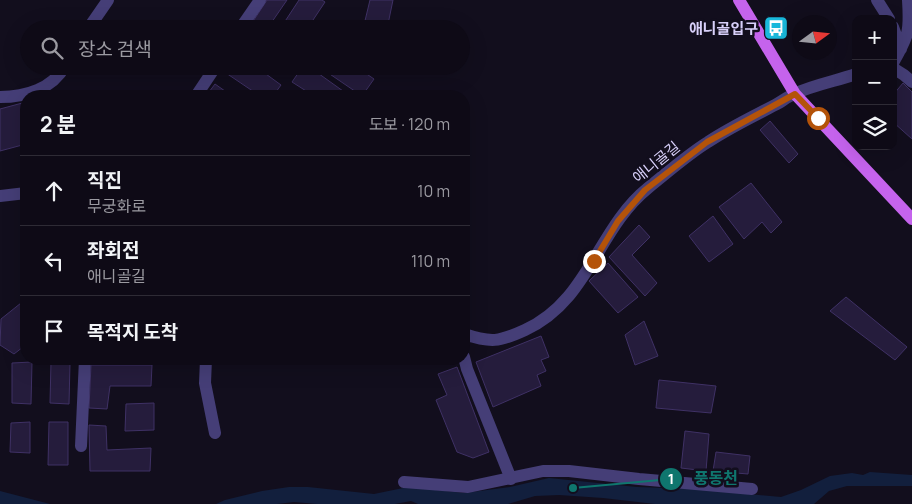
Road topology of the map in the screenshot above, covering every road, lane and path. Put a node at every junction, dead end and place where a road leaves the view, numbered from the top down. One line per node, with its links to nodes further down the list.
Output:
1 (108, 0): 7 (street)
2 (260, 0): 8 (street)
3 (739, 0): 19 (main road)
4 (877, 0): 6 (street)
5 (908, 0): 10 (street)
6 (886, 15)
7 (94, 20)
8 (246, 20)
9 (897, 38): 10 (street)
10 (901, 49): 11 (street)
11 (895, 60)
12 (897, 71): 16 (street)
13 (60, 75): 17 (street)
14 (210, 75): 18 (street)
15 (852, 75): 19 (street, 애니골길)
16 (912, 82)
17 (39, 90)
18 (200, 90)
19 (795, 94): 24 (main road); 25 (street, 애니골길)
20 (20, 95): 21 (street)
21 (0, 97)
22 (20, 194): 23 (street)
23 (0, 196)
24 (912, 219)
25 (470, 336)
26 (85, 365): 30 (street)
27 (206, 365): 29 (street)
28 (466, 365): 31 (street)
29 (215, 433)
30 (81, 446)
31 (511, 479): 32 (street); 33 (street)
32 (404, 482)
33 (752, 489)

